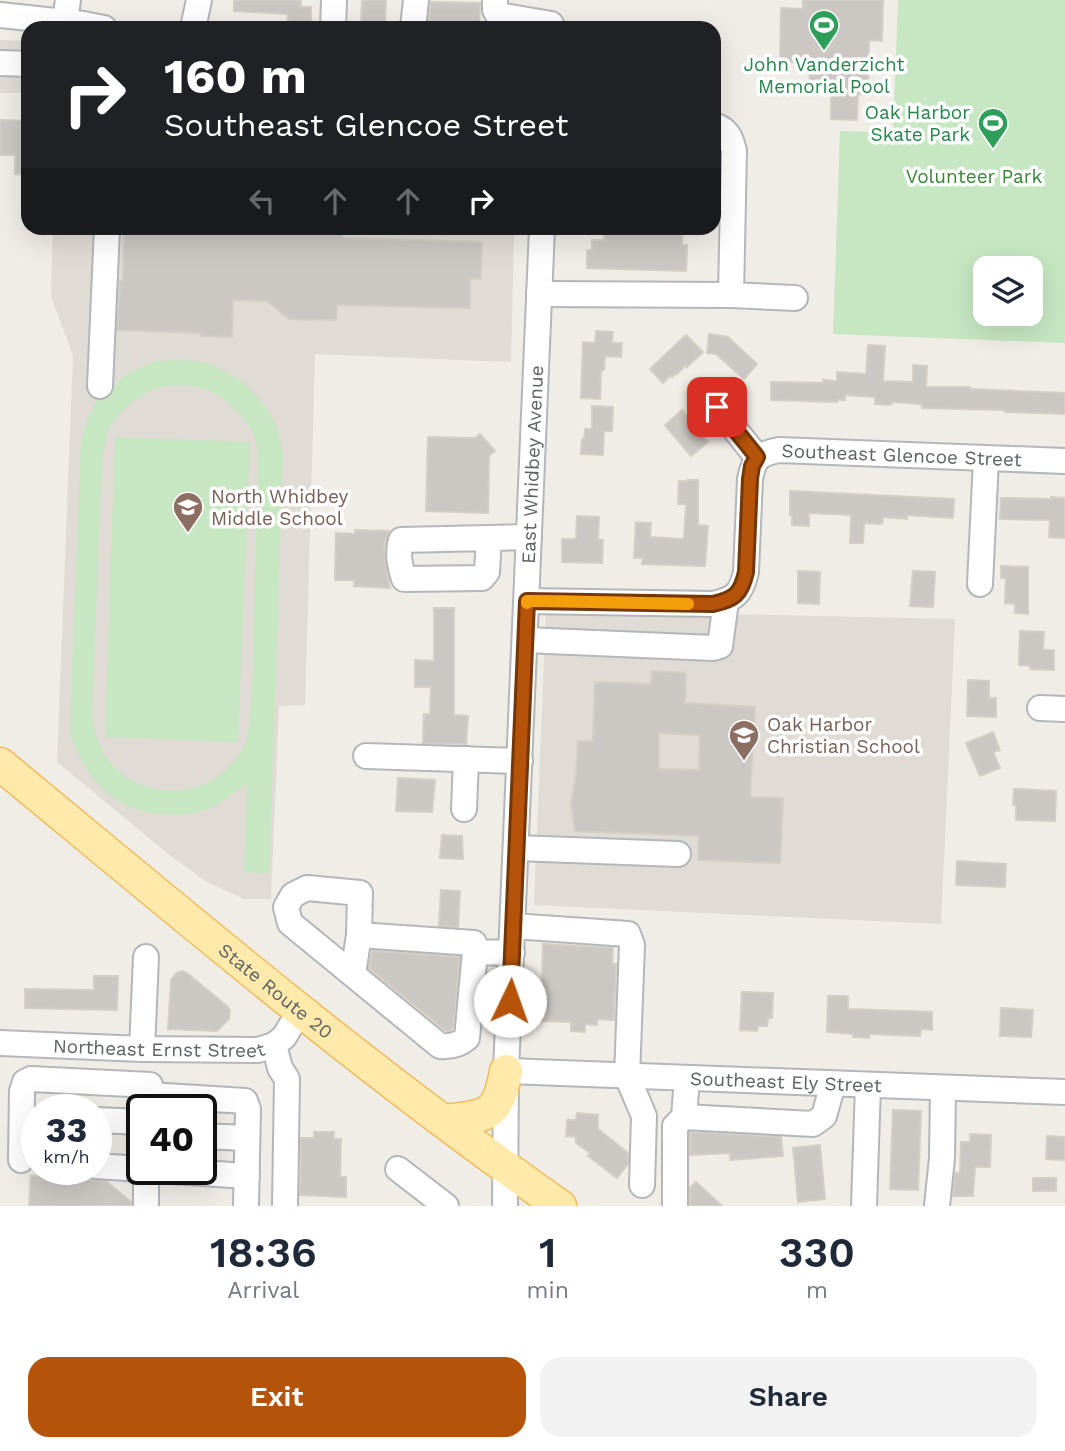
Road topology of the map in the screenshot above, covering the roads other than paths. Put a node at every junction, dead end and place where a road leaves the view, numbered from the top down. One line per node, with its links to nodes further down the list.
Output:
1 (199, 0): 8 (street)
2 (334, 0): 9 (street)
3 (416, 0): 10 (street)
4 (495, 0): 6 (street)
5 (10, 10): 7 (street)
6 (551, 17)
7 (60, 18)
8 (194, 21)
9 (333, 21)
10 (414, 21)
11 (0, 63): 12 (street)
12 (21, 64)
13 (721, 128): 17 (street)
14 (107, 235): 19 (street)
15 (542, 235): 16 (street, East Whidbey Avenue)
16 (539, 294): 17 (street); 24 (street, East Whidbey Avenue)
17 (731, 295): 18 (street)
18 (795, 298)
19 (100, 386)
20 (704, 391): 21 (street)
21 (757, 457): 22 (street, Southeast Glencoe Street); 28 (street, Southeast Glencoe Street)
22 (986, 459): 23 (street, Southeast Glencoe Street); 26 (street)
23 (1065, 461)
24 (529, 537): 25 (street); 27 (street, East Whidbey Avenue)
25 (489, 538)
26 (980, 584)
27 (527, 601): 28 (street); 29 (street, East Whidbey Avenue)
28 (726, 601): 29 (street)
29 (525, 640): 34 (street, East Whidbey Avenue)
30 (1040, 708): 31 (street)
31 (1065, 709)
32 (366, 756): 33 (street)
33 (466, 759): 34 (street); 36 (street)
34 (520, 761): 37 (street, East Whidbey Avenue)
35 (0, 764): 45 (main road, State Route 20)
36 (464, 809)
37 (516, 848): 38 (street); 39 (street, East Whidbey Avenue)
38 (678, 854)
39 (513, 926): 42 (street, East Whidbey Avenue); 50 (street)
40 (359, 935): 41 (street); 44 (street); 44 (street)
41 (475, 952): 42 (street); 44 (street)
42 (512, 953): 49 (street, East Whidbey Avenue)
43 (146, 957): 48 (street)
44 (353, 974)
45 (300, 1012): 47 (street, Northeast Ernst Street); 61 (main road, State Route 20)
46 (0, 1043): 48 (street, Northeast Ernst Street)
47 (274, 1045): 48 (street, Northeast Ernst Street); 72 (street)
48 (147, 1049): 58 (street)
49 (506, 1071): 50 (street, Southeast Ely Street); 61 (main road); 64 (street, East Whidbey Avenue)
50 (627, 1076): 51 (street, Southeast Ely Street); 69 (street)
51 (687, 1078): 52 (street, Southeast Ely Street); 60 (street)
52 (834, 1084): 53 (street, Southeast Ely Street); 60 (street)
53 (868, 1085): 54 (street, Southeast Ely Street); 77 (street)
54 (943, 1088): 55 (street, Southeast Ely Street); 78 (street)
55 (1065, 1092)
56 (23, 1094): 57 (street)
57 (129, 1094)
58 (149, 1094)
59 (217, 1100): 63 (street)
60 (684, 1117): 76 (street)
61 (444, 1121): 64 (main road, State Route 20)
62 (217, 1137): 63 (street)
63 (247, 1138): 67 (street)
64 (506, 1168): 74 (street, East Whidbey Avenue); 75 (main road, State Route 20)
65 (398, 1169): 73 (street)
66 (217, 1174): 67 (street)
67 (247, 1176): 71 (street)
68 (146, 1185): 70 (street)
69 (642, 1185)
70 (146, 1206)
71 (246, 1206)
72 (285, 1206)
73 (446, 1206)
74 (505, 1206)
75 (561, 1206)
76 (675, 1206)
77 (864, 1206)
78 (937, 1206)

